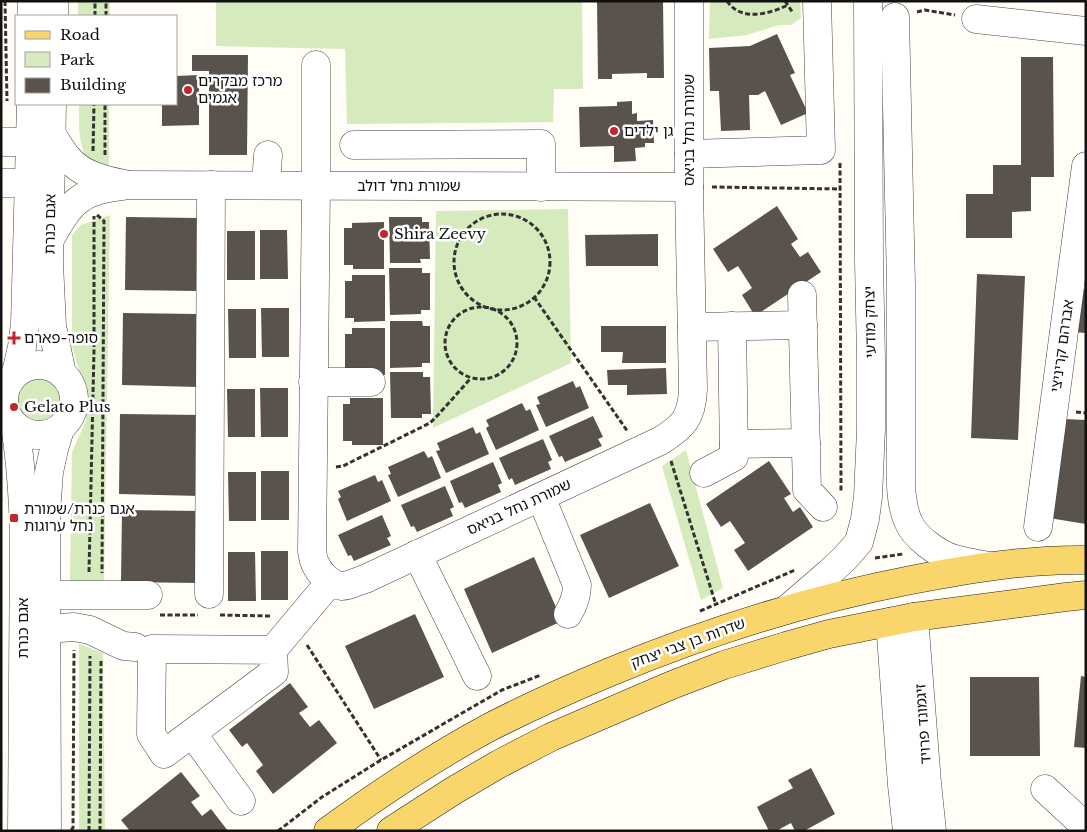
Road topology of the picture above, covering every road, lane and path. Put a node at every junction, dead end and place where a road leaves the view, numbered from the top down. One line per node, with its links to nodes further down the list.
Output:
1 (6, 1): 19 (path)
2 (32, 1): 11 (street)
3 (54, 1): 12 (street)
4 (95, 1): 13 (path)
5 (106, 1): 14 (path)
6 (689, 1): 28 (street, שמורת נחל בניאס)
7 (727, 1): 10 (path)
8 (817, 1): 28 (street)
9 (868, 1): 42 (street, יצחק מודעי)
10 (788, 5)
11 (32, 15)
12 (54, 15)
13 (95, 15)
14 (106, 15)
15 (895, 17): 16 (path); 46 (street, יצחק מודעי)
16 (976, 19): 17 (street)
17 (1086, 31)
18 (316, 65): 38 (street)
19 (15, 72)
20 (20, 105): 24 (street, אגם כנרת)
21 (52, 105): 24 (street, אגם כנרת)
22 (94, 105): 27 (path)
23 (105, 105): 31 (path)
24 (41, 138): 25 (street); 34 (street, אגם כנרת); 35 (street, שמורת נחל דולב); 44 (street, אגם כנרת)
25 (1, 142)
26 (354, 144): 39 (street)
27 (93, 153)
28 (689, 154): 40 (street, שמורת נחל בניאס)
29 (268, 155): 37 (street)
30 (840, 159): 41 (path)
31 (105, 162)
32 (1086, 166): 43 (street, אברהם קריניצי)
33 (1, 183): 34 (street)
34 (30, 183): 56 (street, אגם כנרת)
35 (128, 185): 36 (street, שמורת נחל דולב); 44 (street, שמורת נחל דולב)
36 (211, 185): 37 (street, שמורת נחל דולב); 78 (street)
37 (266, 185): 38 (street, שמורת נחל דולב)
38 (316, 186): 39 (street, שמורת נחל דולב); 57 (street)
39 (541, 187): 40 (street, שמורת נחל דולב)
40 (689, 187): 41 (path); 52 (street, שמורת נחל בניאס)
41 (840, 189): 42 (path); 67 (path)
42 (869, 189): 45 (street, יצחק מודעי)
43 (1082, 232): 68 (street, אברהם קריניצי)
44 (49, 241): 54 (street, אגם כנרת)
45 (869, 250): 46 (street); 80 (street, יצחק מודעי)
46 (901, 278): 71 (street, יצחק מודעי)
47 (802, 295): 50 (street)
48 (534, 297): 49 (path); 49 (path); 62 (path)
49 (485, 307): 55 (path); 55 (path)
50 (803, 325): 51 (street); 61 (street)
51 (732, 326): 52 (street); 63 (street)
52 (692, 327): 62 (street, שמורת נחל בניאס)
53 (94, 350): 74 (path)
54 (62, 374): 56 (street); 60 (street)
55 (471, 378): 64 (path)
56 (9, 379): 59 (street)
57 (314, 382): 58 (street); 64 (street)
58 (371, 382)
59 (9, 421): 60 (street); 79 (street, אגם כנרת)
60 (60, 429): 75 (street, אגם כנרת)
61 (806, 443): 63 (street); 67 (street)
62 (653, 444): 66 (street, שמורת נחל בניאס); 72 (path)
63 (734, 444): 65 (street)
64 (313, 468): 73 (street)
65 (704, 473)
66 (541, 497): 69 (street, שמורת נחל בניאס); 81 (street)
67 (832, 502)
68 (1038, 527)
69 (417, 554): 73 (street, שמורת נחל בניאס); 89 (street)
70 (1086, 560): 71 (main road, שדרות בן צבי יצחק)
71 (993, 567): 80 (main road, שדרות בן צבי יצחק)
72 (801, 568)
73 (330, 582): 83 (street)
74 (102, 594): 75 (street); 77 (street)
75 (46, 595): 85 (street, אגם כנרת)
76 (1086, 596): 82 (main road)
77 (150, 605): 78 (path)
78 (209, 608): 83 (path)
79 (12, 610): 93 (street, אגם כנרת)
80 (786, 610): 99 (main road, שדרות בן צבי יצחק)
81 (568, 614)
82 (902, 619): 100 (main road); 101 (street, זיגמונד פרויד); 102 (street, זיגמונד פרויד)
83 (294, 625): 88 (street); 98 (path)
84 (74, 627): 85 (street); 86 (street); 96 (path)
85 (46, 629): 95 (street, אגם כנרת)
86 (102, 636): 87 (street); 97 (path)
87 (136, 647)
88 (273, 650): 90 (street); 90 (street)
89 (477, 676)
90 (192, 734): 92 (street)
91 (1045, 789): 94 (street)
92 (241, 801)
93 (15, 823)
94 (1086, 827)
95 (47, 831)
96 (71, 831)
97 (100, 831)
98 (278, 831)
99 (328, 831)
100 (391, 831)
101 (907, 831)
102 (932, 831)

